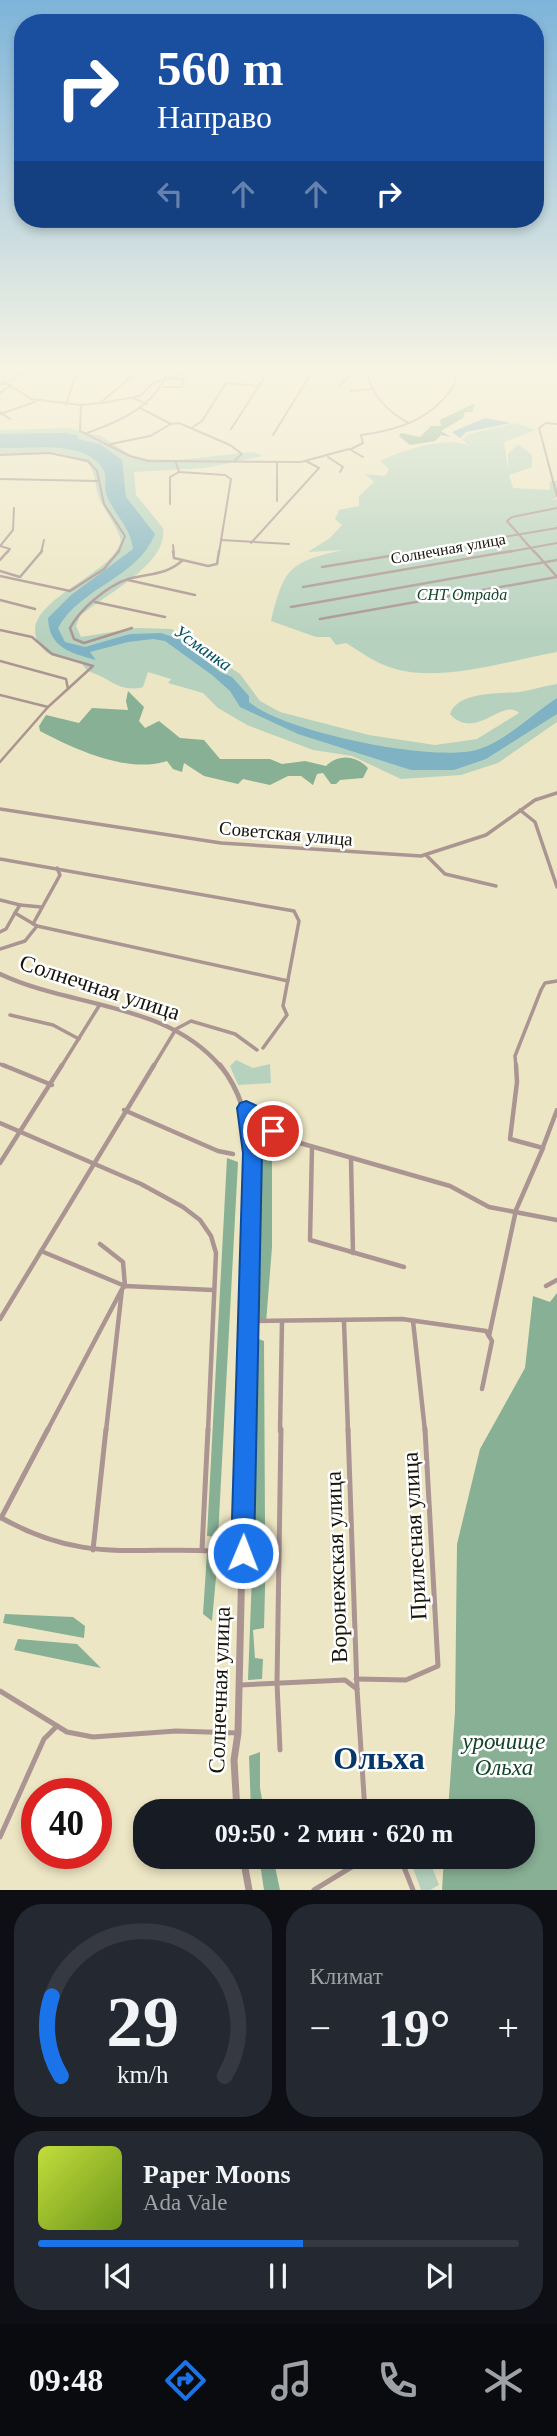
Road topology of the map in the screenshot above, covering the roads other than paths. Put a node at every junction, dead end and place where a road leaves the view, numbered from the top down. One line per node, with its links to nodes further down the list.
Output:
1 (84, 460): 12 (street)
2 (149, 460): 8 (street)
3 (332, 460): 10 (street)
4 (548, 460): 13 (street)
5 (234, 461): 6 (street); 8 (street)
6 (277, 461): 7 (street); 14 (street)
7 (305, 461): 22 (street)
8 (176, 463): 9 (street)
9 (179, 471): 15 (street); 21 (street)
10 (340, 472)
11 (0, 480): 12 (street)
12 (97, 481): 33 (street)
13 (557, 496)
14 (277, 501)
15 (170, 504)
16 (13, 508): 26 (street)
17 (557, 508): 19 (street)
18 (557, 528): 19 (street)
19 (519, 534): 27 (street); 32 (street)
20 (44, 540): 33 (street)
21 (222, 540): 22 (street); 29 (street)
22 (251, 543): 24 (street)
23 (557, 543): 27 (street, Солнечная улица)
24 (289, 544)
25 (173, 545): 29 (street)
26 (0, 546): 28 (street)
27 (531, 548): 31 (street); 36 (street, Солнечная улица)
28 (0, 560)
29 (183, 560): 35 (street)
30 (557, 560): 31 (street)
31 (544, 562): 34 (street); 40 (street)
32 (322, 567)
33 (0, 573)
34 (557, 577): 43 (street)
35 (125, 580): 37 (street); 39 (street)
36 (303, 587)
37 (195, 595)
38 (0, 600): 41 (street)
39 (95, 602): 42 (street); 44 (street)
40 (291, 607)
41 (35, 609)
42 (165, 617)
43 (320, 619)
44 (132, 628)
45 (0, 630): 47 (street)
46 (0, 661): 47 (street)
47 (68, 689): 49 (street)
48 (0, 695): 49 (street)
49 (48, 708): 50 (street)
50 (0, 762)
51 (557, 793): 53 (street, Советская улица)
52 (0, 809): 54 (street, Советская улица)
53 (520, 810): 54 (street, Советская улица); 58 (street)
54 (426, 855): 57 (street)
55 (0, 859): 56 (street)
56 (57, 869): 61 (street); 67 (street)
57 (496, 886)
58 (557, 887)
59 (0, 900): 60 (street)
60 (20, 905): 61 (street); 62 (street)
61 (41, 907): 63 (street)
62 (15, 913): 63 (street); 64 (street)
63 (35, 925): 65 (street); 67 (street)
64 (0, 932)
65 (0, 949)
66 (0, 974): 69 (street, Солнечная улица)
67 (288, 981): 73 (street)
68 (557, 981): 83 (street)
69 (99, 1006): 71 (street, Солнечная улица); 72 (street)
70 (10, 1016): 72 (street)
71 (176, 1029): 74 (street); 77 (street, Солнечная улица); 78 (street)
72 (79, 1039): 76 (street)
73 (263, 1048)
74 (257, 1050)
75 (0, 1064): 76 (street)
76 (52, 1085): 81 (street)
77 (246, 1108): 82 (street); 99 (street, Солнечная улица)
78 (124, 1110): 84 (street); 87 (street)
79 (557, 1110): 83 (street)
80 (0, 1123): 81 (street)
81 (22, 1132): 86 (street); 87 (street)
82 (312, 1147): 85 (street); 92 (street)
83 (543, 1148): 88 (street)
84 (233, 1154)
85 (351, 1159): 88 (street); 92 (street)
86 (0, 1163)
87 (94, 1164): 91 (street); 97 (street)
88 (516, 1210): 89 (street); 103 (street)
89 (557, 1220)
90 (100, 1244): 96 (street)
91 (41, 1251): 96 (street); 98 (street)
92 (352, 1253): 93 (street)
93 (404, 1267)
94 (557, 1280): 95 (street)
95 (546, 1286)
96 (124, 1288): 97 (street); 105 (street); 107 (street)
97 (213, 1290): 106 (street)
98 (0, 1319)
99 (248, 1321): 101 (street); 108 (street, Солнечная улица)
100 (413, 1321): 102 (street); 103 (street); 109 (street, Прилесная улица)
101 (282, 1322): 102 (street); 110 (street)
102 (344, 1322): 109 (street, Воронежская улица)
103 (489, 1336): 104 (street)
104 (482, 1389)
105 (0, 1518): 107 (street)
106 (202, 1549): 107 (street); 108 (street)
107 (93, 1550)
108 (243, 1553): 111 (street, Солнечная улица)
109 (356, 1679): 112 (street, Воронежская улица)
110 (277, 1683): 111 (street); 112 (street); 116 (street)
111 (239, 1686): 115 (street, Солнечная улица)
112 (357, 1689): 118 (street, Воронежская улица)
113 (0, 1692): 114 (street)
114 (57, 1726): 115 (street); 119 (street)
115 (238, 1733): 117 (street, Солнечная улица)
116 (280, 1750)
117 (236, 1799)
118 (364, 1799)
119 (0, 1837)
120 (245, 1869): 123 (street)
121 (348, 1869): 124 (street)
122 (404, 1869): 125 (street)
123 (249, 1890)
124 (314, 1890)
125 (412, 1890)

